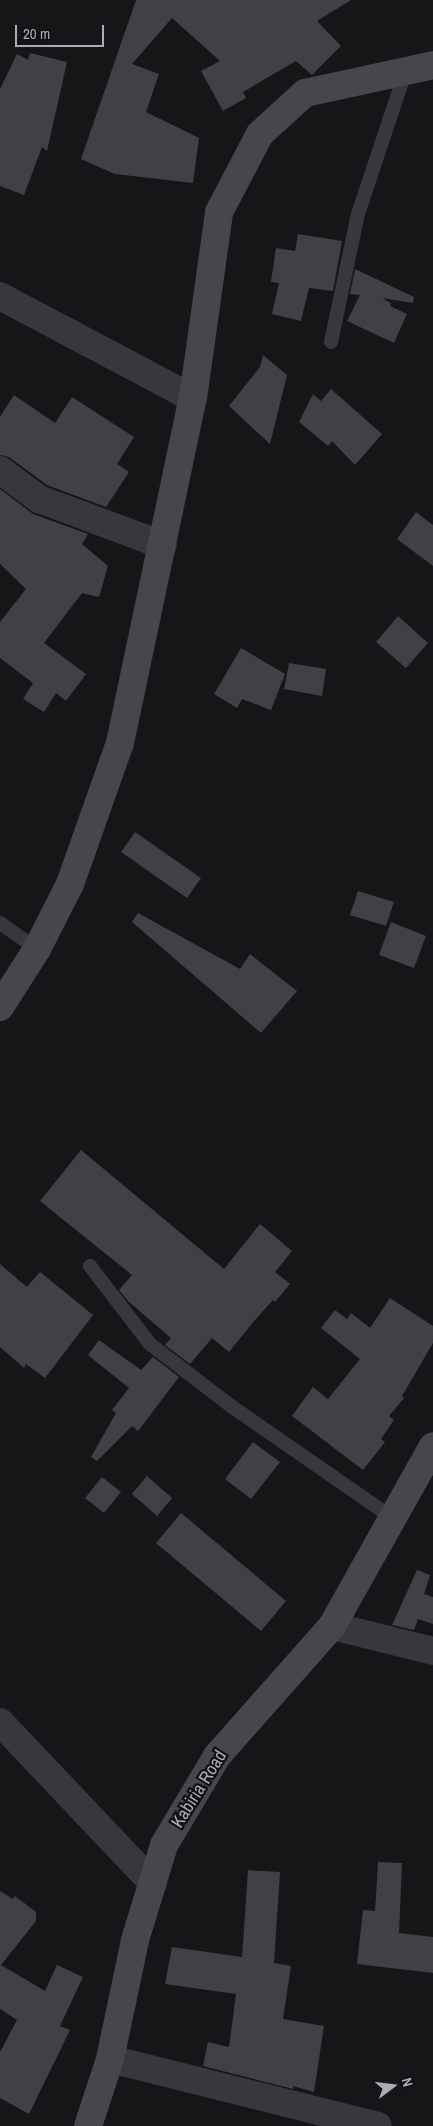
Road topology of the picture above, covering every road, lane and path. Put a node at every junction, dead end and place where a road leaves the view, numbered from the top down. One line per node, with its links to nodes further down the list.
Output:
1 (433, 65): 2 (main road)
2 (406, 70): 4 (lane); 5 (main road)
3 (0, 296): 5 (street)
4 (331, 342)
5 (194, 398): 7 (main road)
6 (0, 470): 7 (street)
7 (163, 545): 9 (main road)
8 (0, 923): 9 (lane)
9 (37, 949): 10 (main road)
10 (0, 1007)
11 (90, 1266): 13 (lane)
12 (433, 1446): 13 (main road, Kabiria Road)
13 (393, 1518): 14 (main road, Kabiria Road)
14 (332, 1626): 15 (street); 17 (main road, Kabiria Road)
15 (433, 1651)
16 (0, 1722): 17 (street)
17 (153, 1883): 18 (main road, Kabiria Road)
18 (110, 2059): 19 (main road, Kabiria Road); 20 (street)
19 (88, 2126)
20 (378, 2126)

